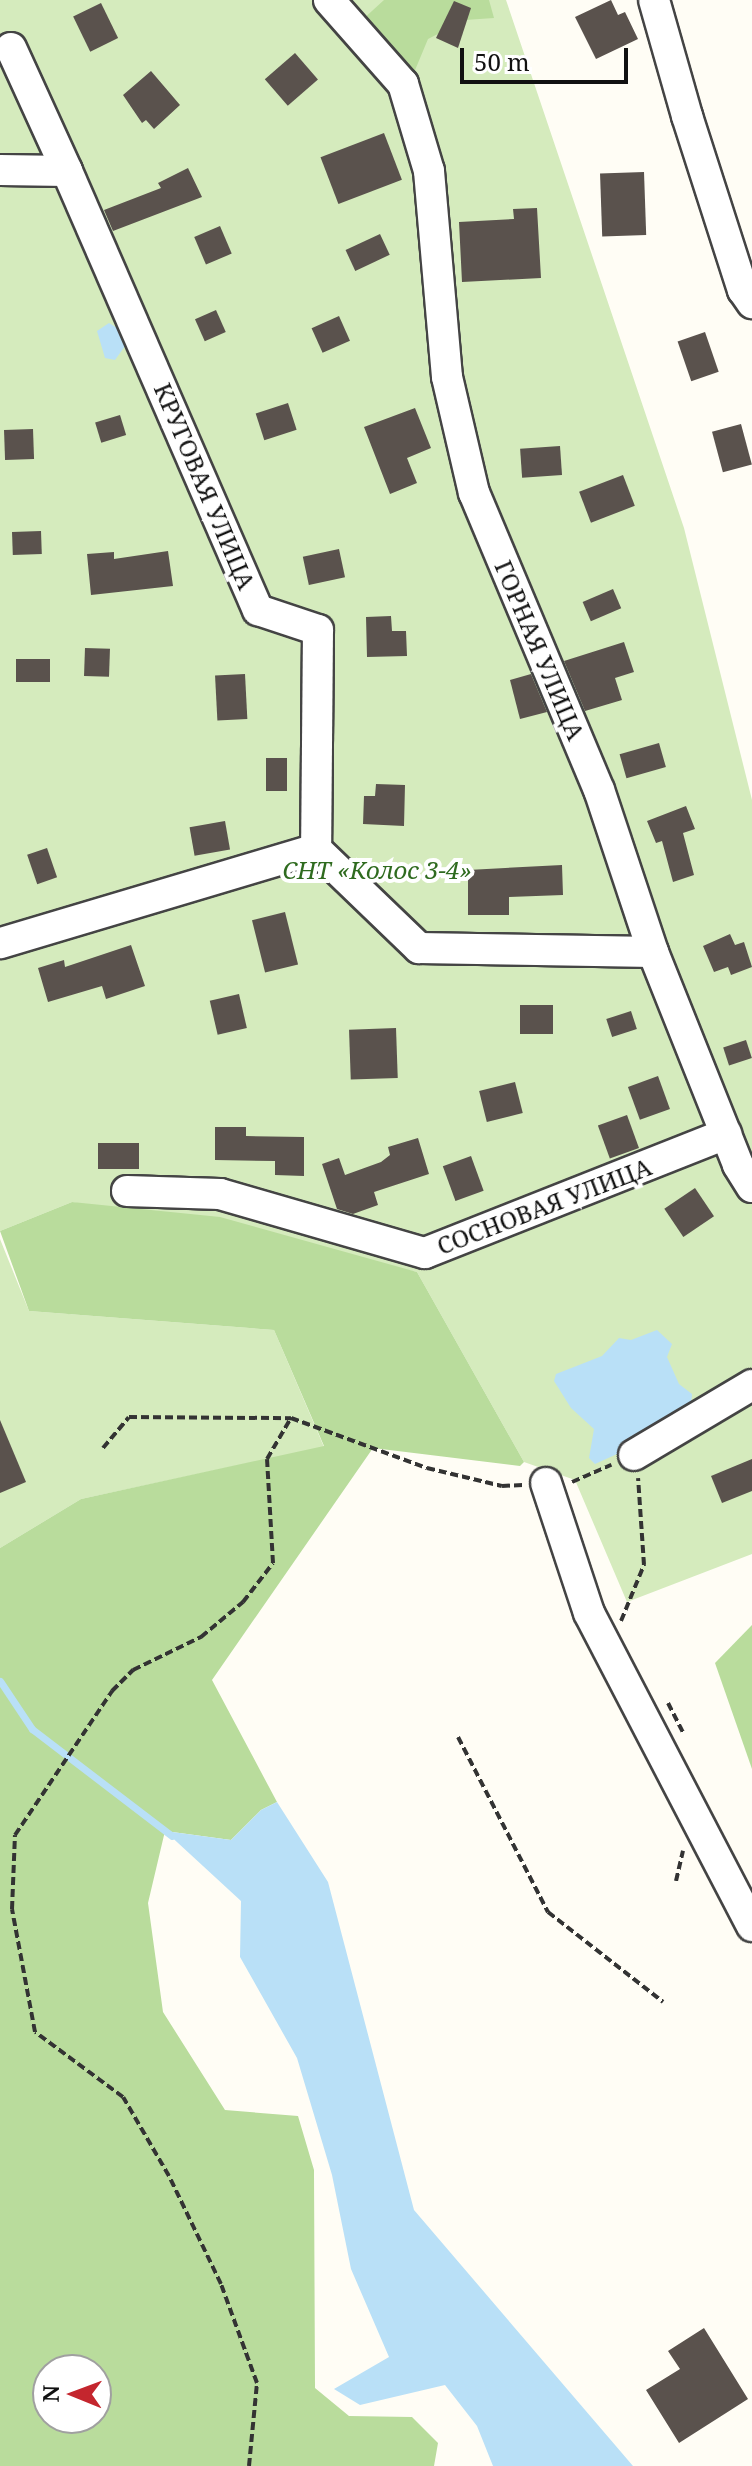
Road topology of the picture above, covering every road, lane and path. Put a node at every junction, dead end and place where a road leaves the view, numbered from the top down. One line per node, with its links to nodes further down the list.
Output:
1 (329, 0): 9 (street, ГОРНАЯ УЛИЦА)
2 (654, 0): 6 (street)
3 (23, 63): 5 (street)
4 (0, 170): 5 (street)
5 (67, 171): 7 (street, КРУГОВАЯ УЛИЦА)
6 (752, 303)
7 (316, 849): 8 (street); 9 (street)
8 (0, 943)
9 (653, 952): 10 (street, ГОРНАЯ УЛИЦА)
10 (726, 1134): 11 (street, ГОРНАЯ УЛИЦА); 12 (street, СОСНОВАЯ УЛИЦА)
11 (752, 1187)
12 (127, 1191)
13 (752, 1385): 16 (street)
14 (291, 1418): 15 (path); 17 (path); 26 (path)
15 (103, 1448)
16 (636, 1462): 17 (path); 18 (path)
17 (546, 1483): 22 (street)
18 (626, 1634)
19 (665, 1699): 21 (path)
20 (458, 1737): 25 (path)
21 (687, 1746)
22 (692, 1813): 23 (path); 24 (street)
23 (676, 1881)
24 (752, 1926)
25 (663, 2002)
26 (249, 2466)

